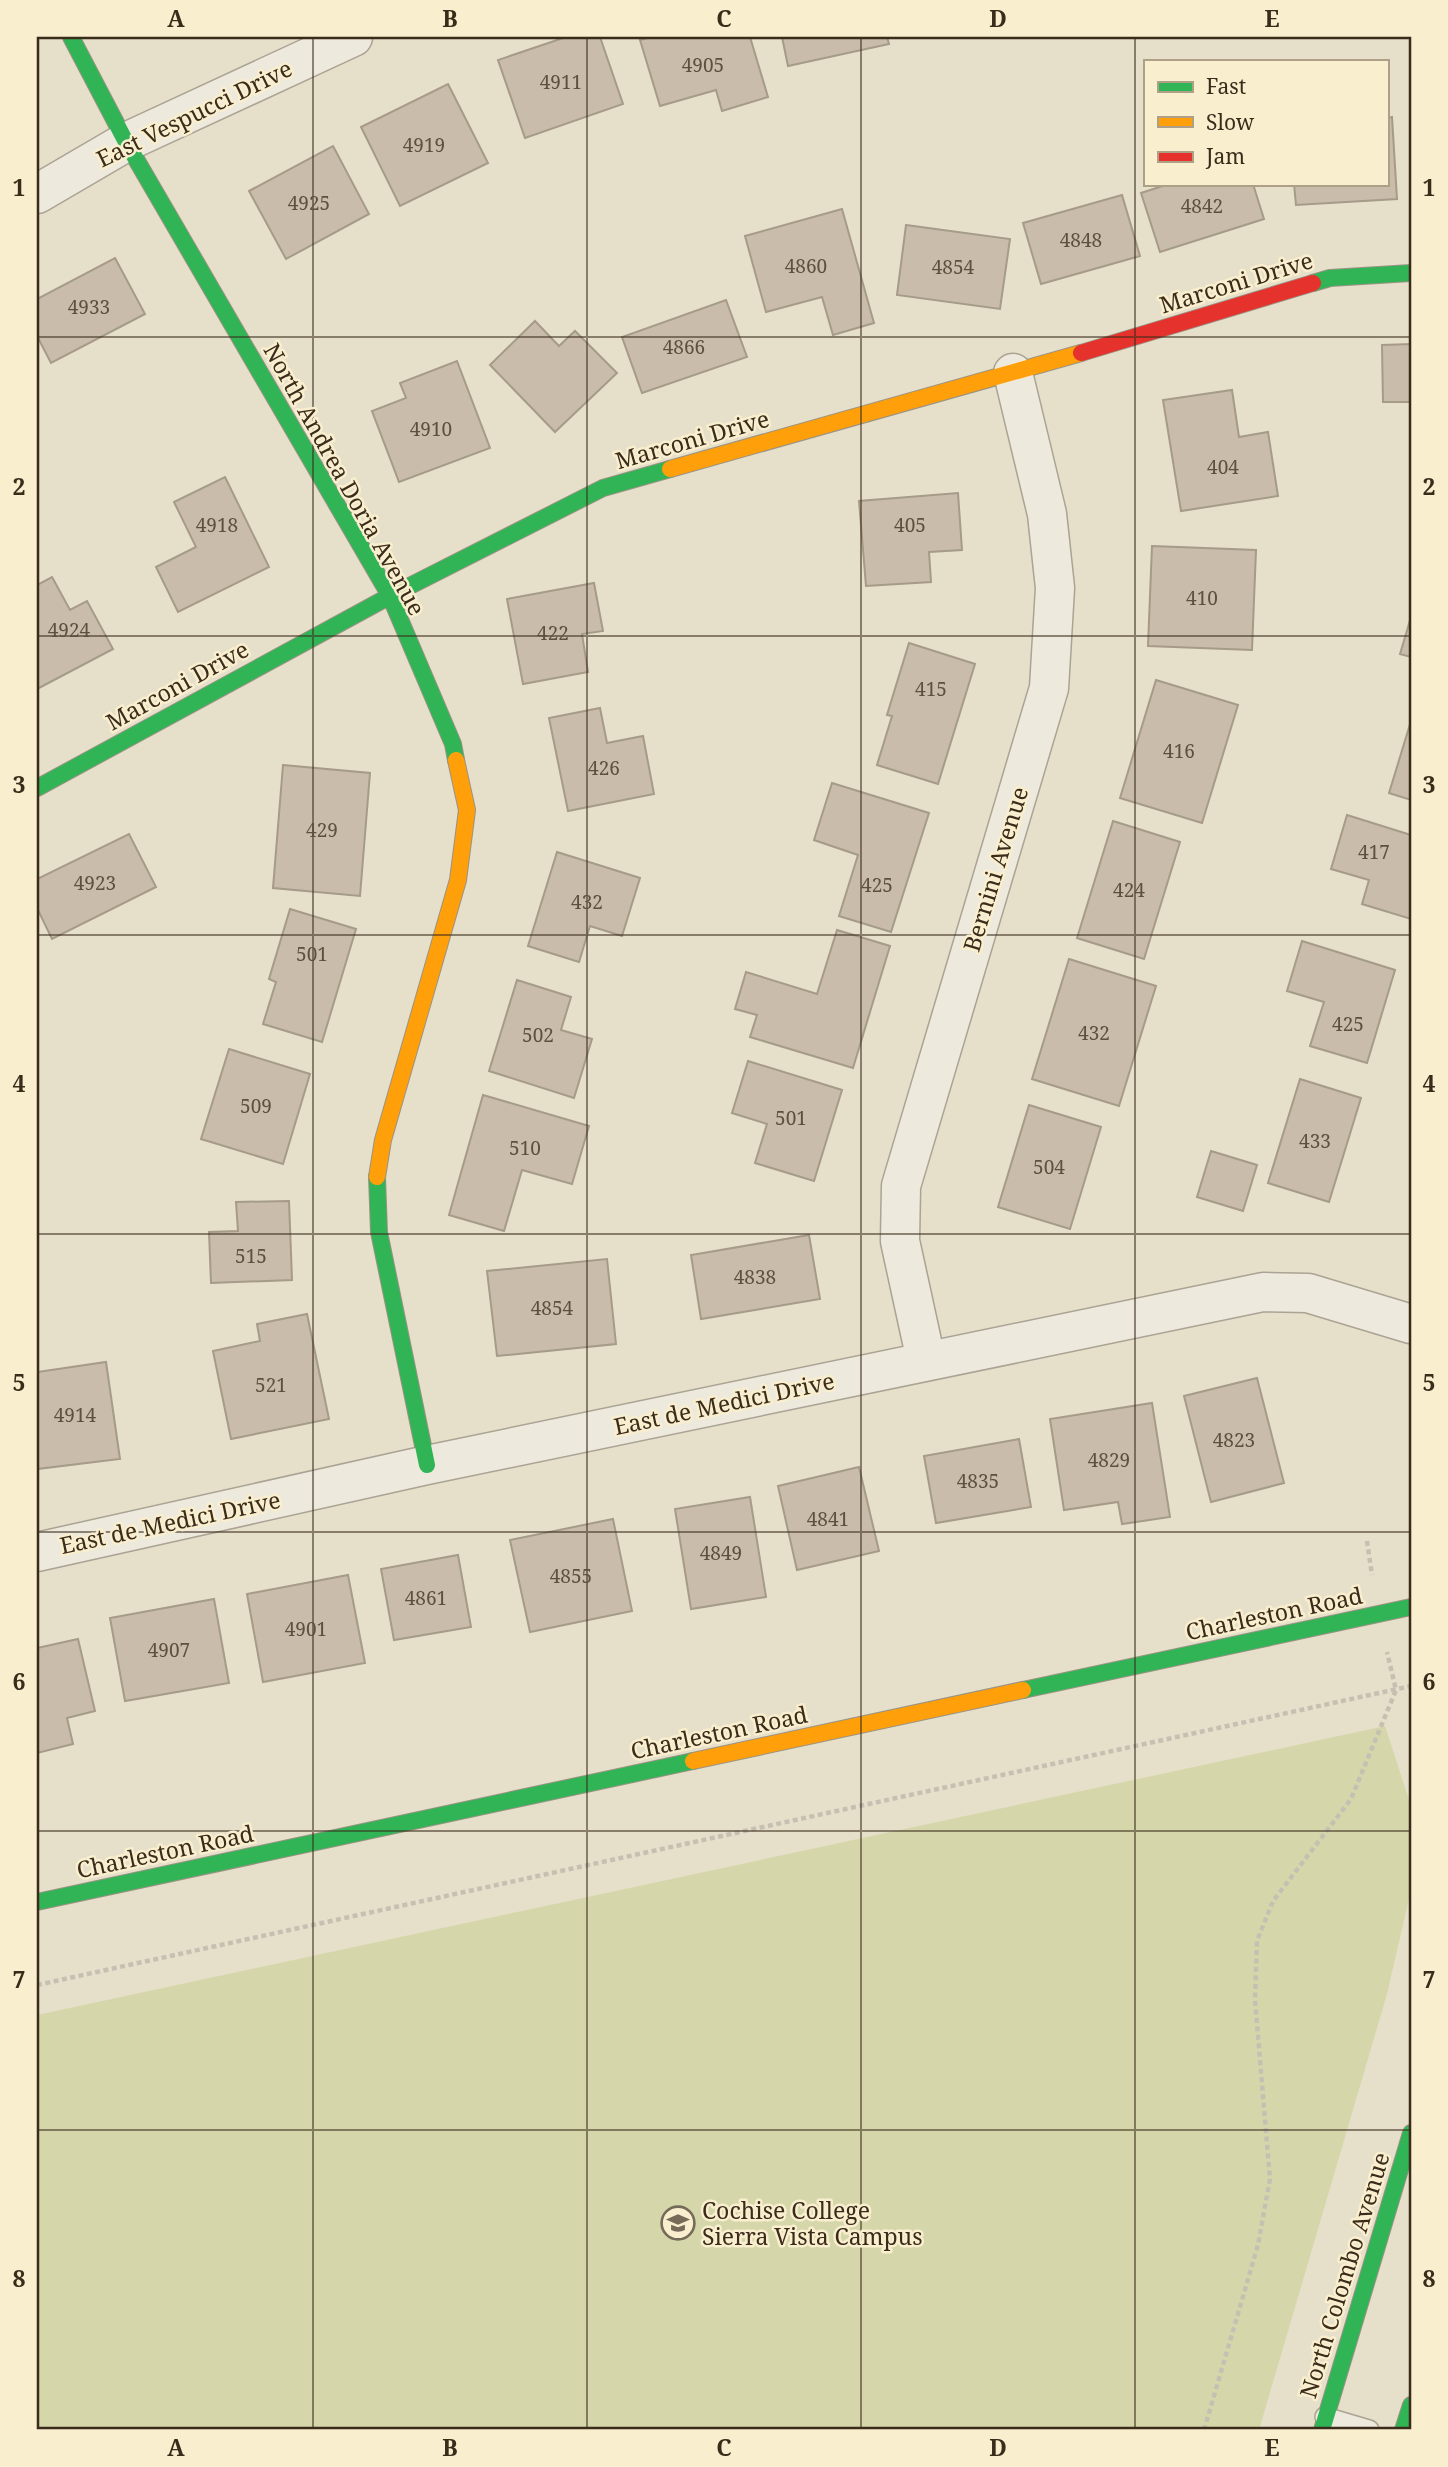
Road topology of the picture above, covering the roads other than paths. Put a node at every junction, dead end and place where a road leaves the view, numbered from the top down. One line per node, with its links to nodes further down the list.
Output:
1 (71, 37): 3 (street, North Andrea Doria Avenue)
2 (354, 37): 3 (street, East Vespucci Drive)
3 (126, 142): 4 (street, East Vespucci Drive); 7 (street, North Andrea Doria Avenue)
4 (37, 194)
5 (1411, 273): 6 (street, Marconi Drive)
6 (1013, 373): 7 (street, Marconi Drive); 10 (street, Bernini Avenue)
7 (390, 596): 8 (street, Marconi Drive); 11 (street, North Andrea Doria Avenue)
8 (37, 788)
9 (1411, 1324): 10 (street, East de Medici Drive)
10 (926, 1360): 11 (street, East de Medici Drive)
11 (427, 1465): 12 (street, East de Medici Drive)
12 (37, 1552)
13 (1411, 1606): 14 (street, Charleston Road)
14 (37, 1902)
15 (1411, 2133): 17 (street, North Colombo Avenue)
16 (1411, 2405): 19 (street)
17 (1323, 2424): 18 (lane)
18 (1369, 2430)
19 (1403, 2430)

